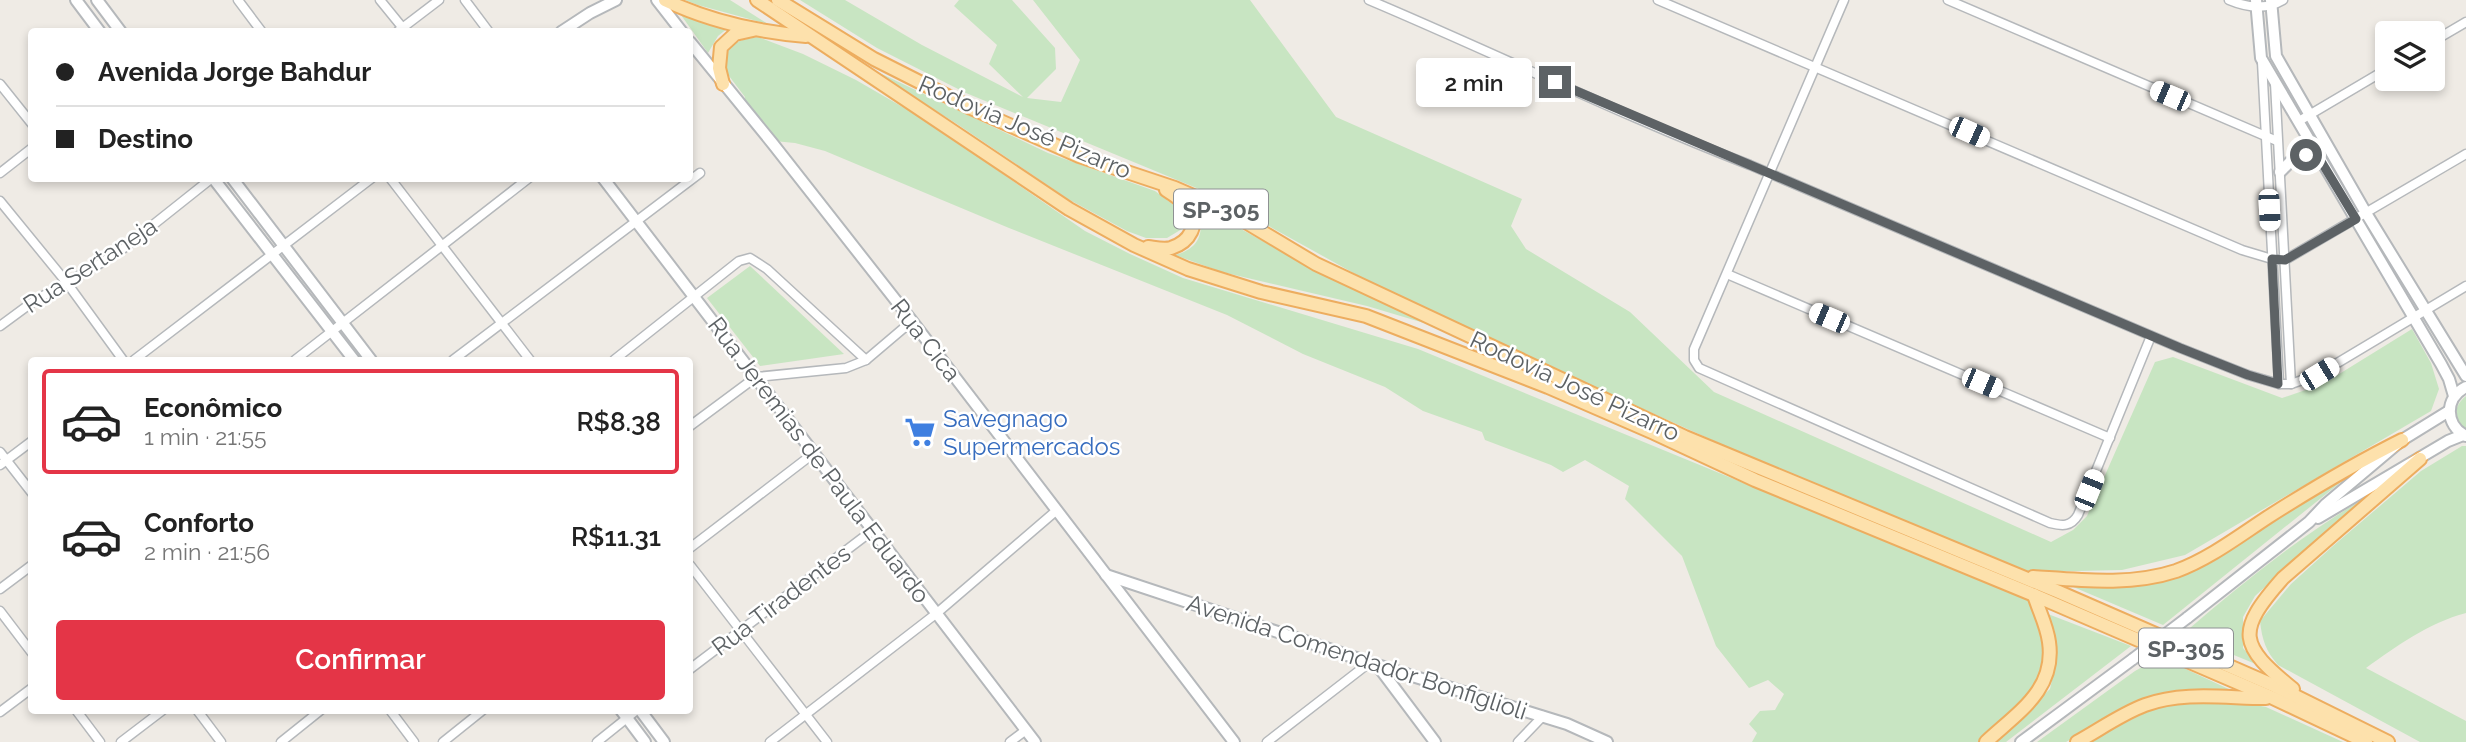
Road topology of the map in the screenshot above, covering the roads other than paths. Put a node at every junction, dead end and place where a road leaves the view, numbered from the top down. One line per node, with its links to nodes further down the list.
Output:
1 (76, 0): 22 (street)
2 (97, 0): 23 (street)
3 (238, 0): 24 (street)
4 (380, 0): 25 (street)
5 (439, 0): 26 (street)
6 (465, 0): 27 (street)
7 (616, 0): 28 (street)
8 (657, 0): 29 (street)
9 (665, 0): 30 (main road)
10 (757, 0): 32 (main road, Rodovia José Pizarro)
11 (778, 0): 33 (main road, Rodovia José Pizarro / SP-305)
12 (785, 0): 33 (main road)
13 (1369, 0): 52 (street)
14 (1658, 0): 37 (street)
15 (1844, 0): 37 (street)
16 (1948, 0): 44 (street)
17 (2229, 0): 20 (street)
18 (2283, 0): 19 (street)
19 (2271, 3): 20 (street); 35 (street)
20 (2256, 4): 36 (street)
21 (2466, 22): 31 (street)
22 (97, 28)
23 (118, 28)
24 (259, 28)
25 (398, 28)
26 (400, 28)
27 (486, 28)
28 (567, 28)
29 (679, 28)
30 (759, 29): 32 (main road); 41 (main road)
31 (2445, 34)
32 (810, 37): 66 (main road, Rodovia José Pizarro / SP-305)
33 (844, 42): 54 (main road, Rodovia José Pizarro / SP-305)
34 (693, 46): 41 (street, Rua Cica)
35 (2276, 56): 39 (street); 42 (street)
36 (2261, 58): 39 (street); 44 (street)
37 (1816, 66): 52 (street); 70 (street)
38 (2375, 76): 42 (street)
39 (2275, 78): 42 (street); 45 (street)
40 (0, 84): 43 (street)
41 (723, 84): 78 (street, Rua Cica)
42 (2304, 118): 47 (street); 64 (street)
43 (28, 119)
44 (2264, 136): 45 (street); 70 (street)
45 (2277, 141): 49 (street)
46 (28, 151): 50 (street)
47 (2316, 153): 49 (street); 64 (street)
48 (2466, 154): 64 (street)
49 (2280, 172): 71 (street)
50 (0, 173)
51 (700, 173): 53 (street)
52 (1769, 174): 72 (street); 83 (street)
53 (693, 178)
54 (1148, 179): 66 (main road); 117 (main road, Rodovia José Pizarro / SP-305)
55 (207, 182): 73 (street, Rua Sertaneja)
56 (215, 182): 69 (street)
57 (235, 182): 67 (street)
58 (367, 182): 67 (street)
59 (393, 182): 68 (street)
60 (524, 182): 68 (street)
61 (606, 182): 65 (street, Rua Jeremias de Paula Eduardo)
62 (688, 182): 65 (street)
63 (0, 201): 73 (street)
64 (2361, 216): 71 (street); 76 (street); 77 (street)
65 (635, 222): 75 (street, Rua Jeremias de Paula Eduardo); 80 (street)
66 (1134, 245): 121 (main road, Rodovia José Pizarro / SP-305)
67 (285, 246): 69 (street); 79 (street)
68 (441, 246): 79 (street); 80 (street)
69 (273, 255): 82 (street); 85 (street)
70 (2272, 259): 71 (street); 95 (street)
71 (2285, 260): 96 (street)
72 (1727, 274): 102 (street); 102 (street)
73 (67, 283): 81 (street, Rua Sertaneja); 84 (street)
74 (2466, 286): 76 (street)
75 (694, 297): 91 (street); 92 (street); 94 (street, Rua Jeremias de Paula Eduardo)
76 (2426, 310): 77 (street); 93 (street)
77 (2415, 317): 96 (street); 98 (street)
78 (912, 321): 92 (street); 110 (street, Rua Cica)
79 (343, 323): 82 (street); 88 (street)
80 (501, 324): 89 (street); 90 (street)
81 (0, 326)
82 (332, 332): 86 (street); 87 (street)
83 (2151, 336): 95 (street); 102 (street)
84 (121, 357)
85 (138, 357)
86 (299, 357)
87 (352, 357)
88 (369, 357)
89 (457, 357)
90 (528, 357)
91 (618, 357)
92 (866, 360): 94 (street)
93 (2466, 376)
94 (756, 377): 100 (street); 106 (street, Rua Jeremias de Paula Eduardo)
95 (2278, 384): 96 (street)
96 (2291, 384)
97 (2466, 387): 98 (street)
98 (2454, 397): 99 (street)
99 (2449, 411): 101 (street); 103 (street)
100 (693, 424)
101 (2465, 436): 107 (street)
102 (2110, 438)
103 (2402, 440): 111 (street); 117 (main road)
104 (28, 444): 108 (street)
105 (0, 452): 108 (street)
106 (814, 453): 112 (street, Rua Jeremias de Paula Eduardo); 113 (street)
107 (2420, 459): 111 (street); 130 (main road)
108 (3, 463): 109 (street)
109 (28, 489)
110 (1056, 510): 116 (street, Rua Cica); 123 (street)
111 (2309, 522): 162 (street, bridge)
112 (873, 530): 123 (street, Rua Jeremias de Paula Eduardo); 124 (street, Rua Tiradentes)
113 (693, 546)
114 (28, 568): 118 (street)
115 (693, 569): 124 (street)
116 (1106, 575): 119 (street, Rua Cica); 120 (street, Avenida Comendador Bonfiglioli)
117 (2022, 577): 130 (main road, Rodovia José Pizarro / SP-305)
118 (0, 589)
119 (1117, 589): 120 (street); 156 (street, Rua Cica)
120 (1161, 593): 126 (street, Avenida Comendador Bonfiglioli)
121 (2034, 596): 129 (main road, Rodovia José Pizarro / SP-305); 161 (main road)
122 (0, 611): 125 (street)
123 (937, 613): 132 (street); 142 (street, Rua Jeremias de Paula Eduardo)
124 (740, 630): 127 (street, Rua Tiradentes); 132 (street)
125 (28, 648)
126 (1373, 664): 141 (street, Avenida Comendador Bonfiglioli); 157 (street); 158 (street)
127 (693, 667)
128 (28, 691): 131 (street)
129 (2273, 698): 163 (main road); 164 (main road, Rodovia José Pizarro / SP-305)
130 (2309, 702): 165 (main road, Rodovia José Pizarro / SP-305)
131 (0, 712)
132 (805, 713): 152 (street); 153 (street)
133 (79, 714): 143 (street)
134 (158, 714): 144 (street)
135 (200, 714): 145 (street)
136 (316, 714): 146 (street)
137 (393, 714): 147 (street)
138 (478, 714): 148 (street)
139 (624, 714): 149 (street); 150 (street)
140 (641, 714): 151 (street)
141 (1543, 716): 159 (street); 160 (street, Avenida Comendador Bonfiglioli)
142 (1026, 730): 154 (street); 155 (street, Rua Jeremias de Paula Eduardo)
143 (100, 742)
144 (121, 742)
145 (221, 742)
146 (281, 742)
147 (414, 742)
148 (443, 742)
149 (597, 742)
150 (645, 742)
151 (663, 742)
152 (770, 742)
153 (827, 742)
154 (1010, 742)
155 (1035, 742)
156 (1234, 742)
157 (1267, 742)
158 (1435, 742)
159 (1518, 742)
160 (1607, 742)
161 (1986, 742)
162 (2021, 742)
163 (2077, 742)
164 (2366, 742)
165 (2388, 742)

